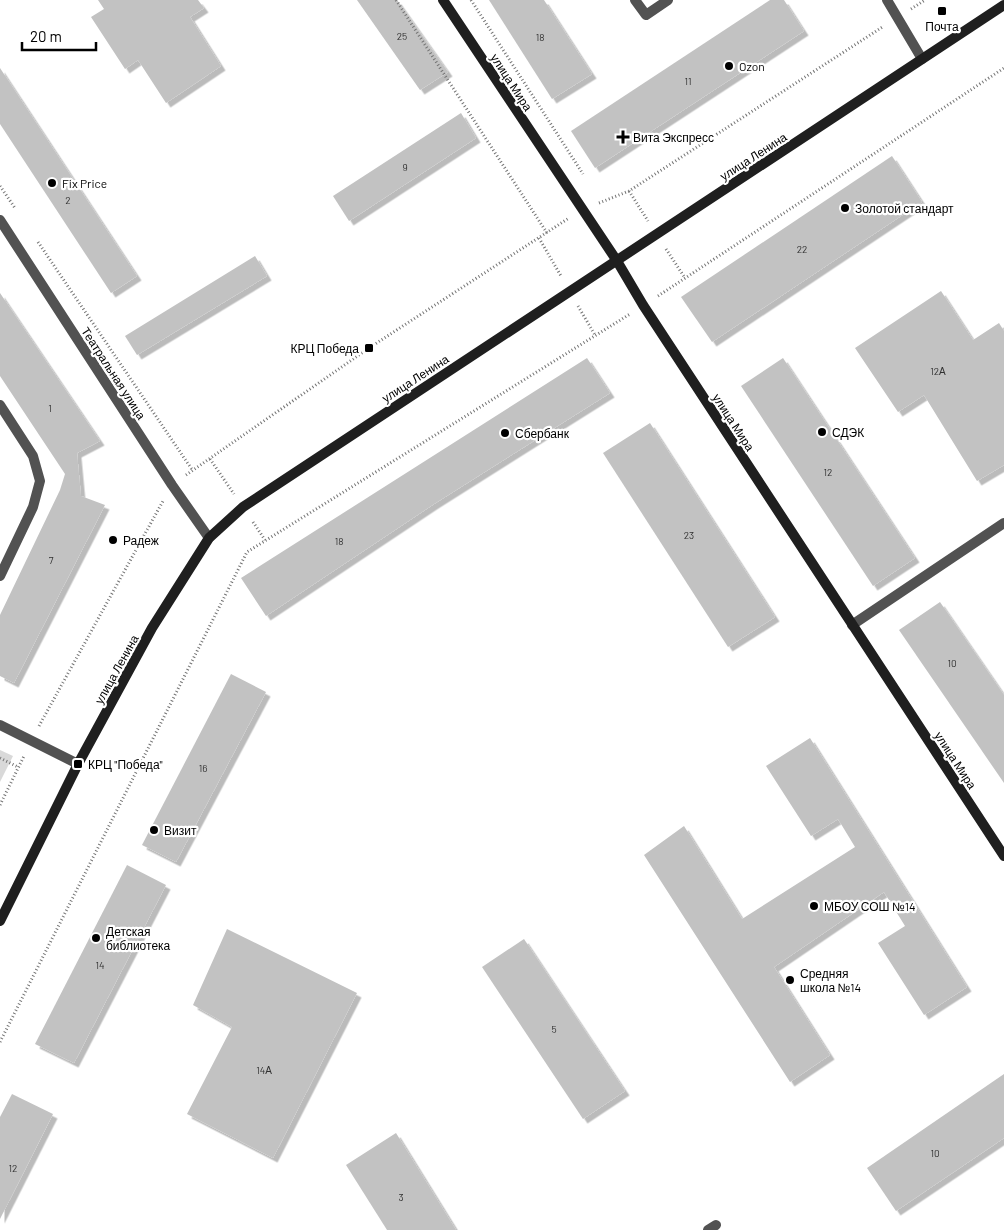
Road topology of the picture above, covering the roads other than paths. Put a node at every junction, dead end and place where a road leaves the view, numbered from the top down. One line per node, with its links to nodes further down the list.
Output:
1 (443, 0): 8 (main road, улица Мира)
2 (635, 0): 3 (street)
3 (668, 0)
4 (887, 0): 6 (street)
5 (1004, 6): 6 (main road, улица Ленина)
6 (922, 59): 8 (main road, улица Ленина)
7 (0, 220): 11 (street, Театральная улица)
8 (617, 261): 11 (main road, улица Ленина); 13 (main road, улица Мира)
9 (0, 405): 12 (street)
10 (1004, 523): 13 (street)
11 (209, 538): 15 (main road, улица Ленина)
12 (0, 576)
13 (852, 626): 16 (main road, улица Мира)
14 (0, 725): 15 (street)
15 (78, 764): 17 (main road, улица Ленина)
16 (1004, 856)
17 (0, 922)

